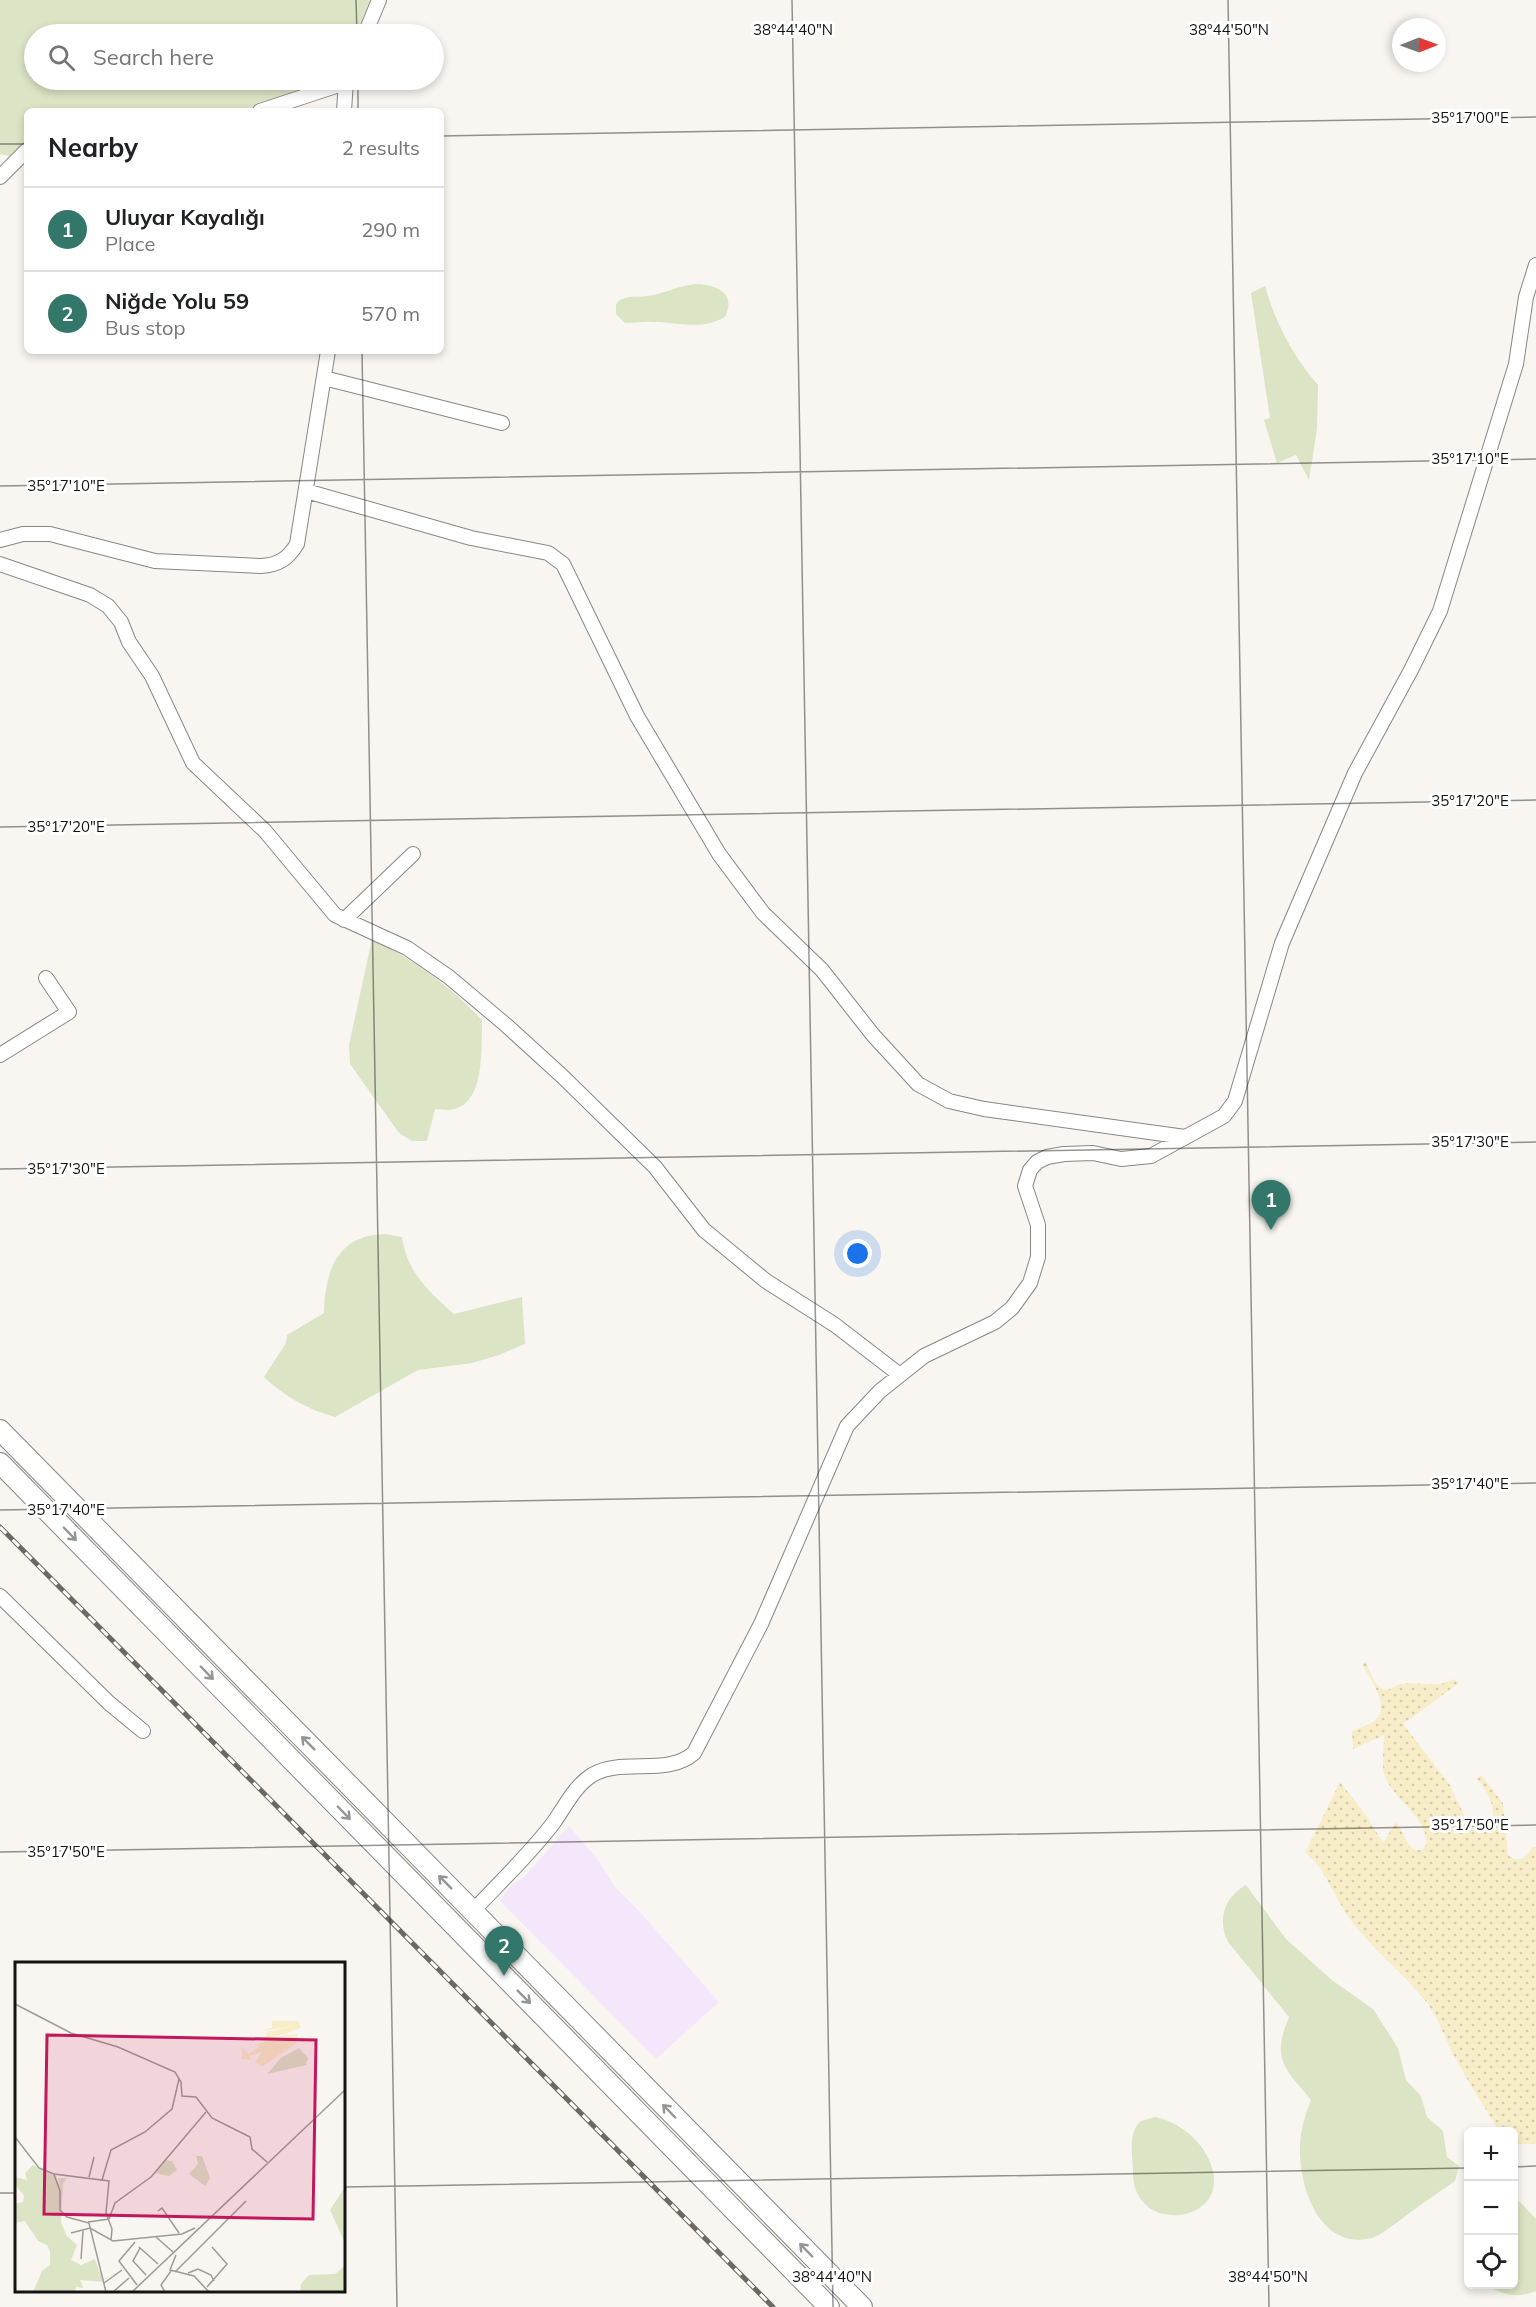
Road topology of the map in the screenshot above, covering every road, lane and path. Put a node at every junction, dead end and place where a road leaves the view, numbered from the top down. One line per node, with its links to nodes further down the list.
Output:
1 (379, 0): 2 (street)
2 (369, 24)
3 (320, 90): 5 (street)
4 (345, 90): 6 (street)
5 (269, 108)
6 (344, 108)
7 (24, 153): 8 (street)
8 (0, 177)
9 (1536, 264): 20 (street)
10 (328, 354): 11 (street)
11 (324, 378): 12 (street); 13 (street)
12 (502, 423)
13 (306, 491): 14 (street); 20 (street)
14 (0, 540)
15 (0, 564): 17 (street)
16 (413, 855): 17 (street)
17 (344, 920): 21 (street)
18 (46, 978): 19 (street)
19 (0, 1054)
20 (1185, 1137): 21 (street)
21 (900, 1375): 26 (street)
22 (0, 1430): 26 (highway, one-way to 22)
23 (0, 1462): 27 (highway, one-way to 27)
24 (0, 1596): 25 (street)
25 (143, 1731)
26 (473, 1911): 28 (highway, one-way to 26)
27 (829, 2307)
28 (862, 2307)

